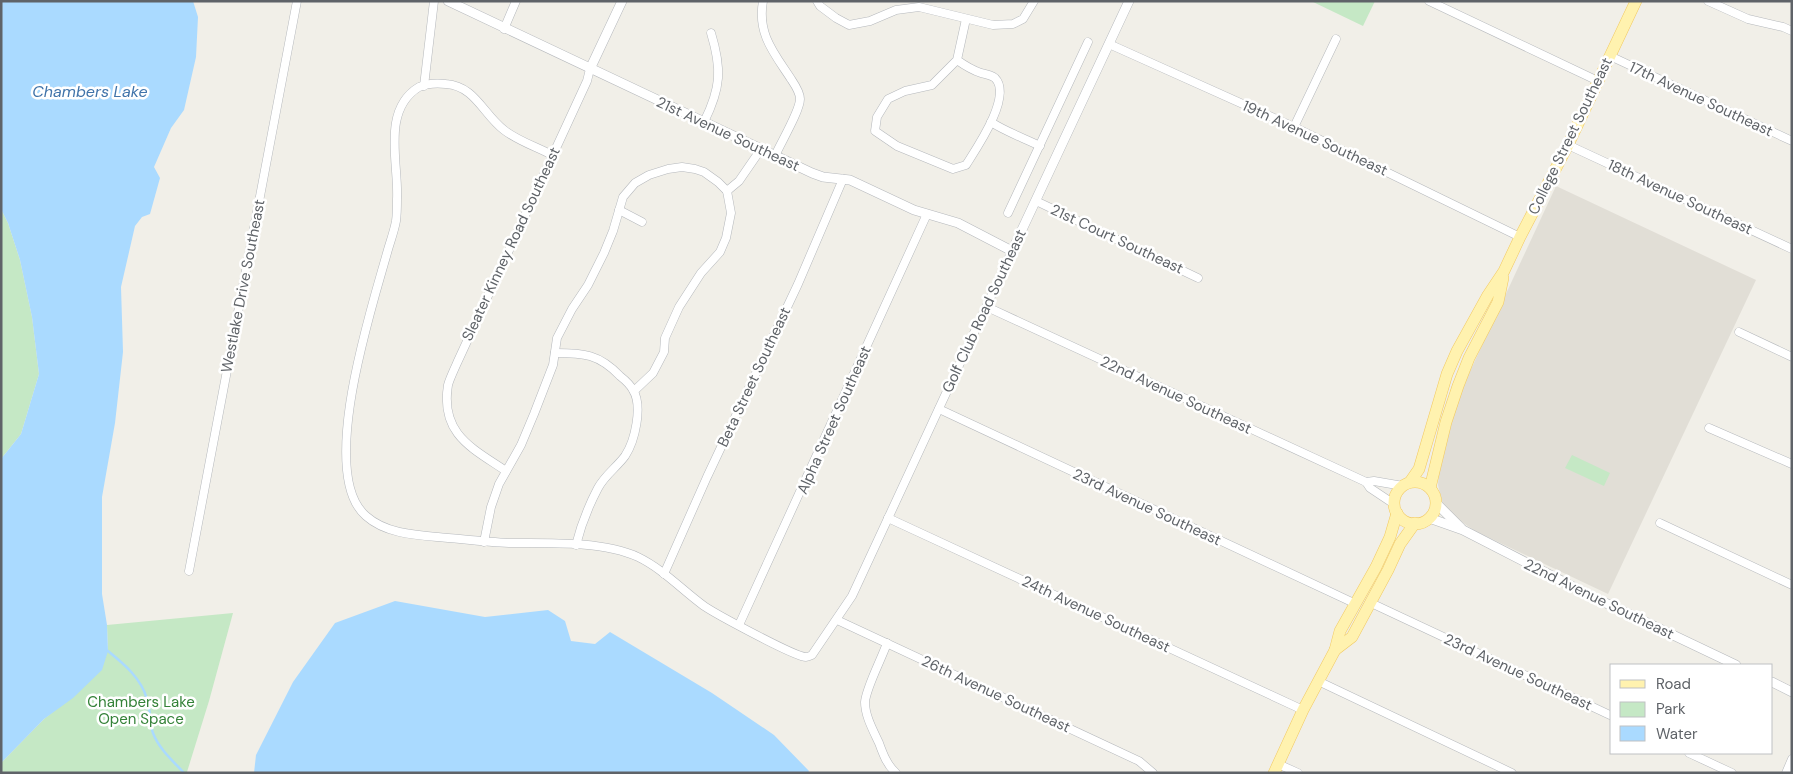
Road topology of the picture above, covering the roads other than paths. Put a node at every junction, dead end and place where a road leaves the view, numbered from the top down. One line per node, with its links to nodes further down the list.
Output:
1 (297, 1): 67 (street, Westlake Drive Southeast)
2 (434, 1): 24 (street)
3 (448, 1): 14 (street, 21st Avenue Southeast)
4 (516, 1): 14 (street)
5 (622, 1): 22 (street, Sleater Kinney Road Southeast)
6 (763, 1): 33 (street)
7 (817, 1): 13 (street)
8 (1034, 1): 13 (street)
9 (1129, 1): 19 (street, Golf Club Road Southeast)
10 (1429, 1): 23 (street)
11 (1636, 1): 20 (main road, College Street Southeast)
12 (1708, 1): 15 (street)
13 (966, 20): 21 (street)
14 (504, 29): 22 (street, 21st Avenue Southeast)
15 (1792, 31)
16 (711, 33): 25 (street)
17 (1336, 39): 27 (street)
18 (1088, 42): 30 (street)
19 (1109, 44): 27 (street, 19th Avenue Southeast); 36 (street, Golf Club Road Southeast)
20 (1610, 56): 23 (main road, College Street Southeast); 28 (street, 17th Avenue Southeast)
21 (957, 60): 26 (street); 26 (street)
22 (590, 69): 25 (street, 21st Avenue Southeast); 32 (street, Sleater Kinney Road Southeast)
23 (1598, 81): 29 (main road, College Street Southeast)
24 (424, 86): 32 (street); 65 (street)
25 (704, 122): 31 (street, 21st Avenue Southeast)
26 (991, 122): 30 (street)
27 (1294, 127): 41 (street, 19th Avenue Southeast)
28 (1792, 141)
29 (1568, 145): 41 (main road, College Street Southeast); 42 (street, 18th Avenue Southeast)
30 (1040, 146): 39 (street)
31 (761, 149): 33 (street, 21st Avenue Southeast); 35 (street)
32 (552, 155): 54 (street, Sleater Kinney Road Southeast)
33 (775, 156): 34 (street, 21st Avenue Southeast)
34 (843, 179): 38 (street, 21st Avenue Southeast); 68 (street, Beta Street Southeast)
35 (727, 191): 37 (street); 50 (street)
36 (1036, 201): 43 (street, Golf Club Road Southeast); 45 (street, 21st Court Southeast)
37 (619, 210): 40 (street); 48 (street)
38 (927, 214): 43 (street, 21st Avenue Southeast); 73 (street, Alpha Street Southeast)
39 (1008, 214)
40 (642, 222)
41 (1520, 236): 44 (main road, College Street Southeast)
42 (1792, 249)
43 (1012, 251): 46 (street, Golf Club Road Southeast)
44 (1504, 271): 56 (main road, College Street Southeast); 57 (main road, College Street Southeast)
45 (1198, 278)
46 (987, 307): 51 (street, Golf Club Road Southeast); 55 (street, 22nd Avenue Southeast)
47 (1739, 332): 49 (street)
48 (554, 353): 50 (street); 54 (street)
49 (1792, 357)
50 (634, 390): 66 (street)
51 (939, 409): 60 (street, Golf Club Road Southeast); 71 (street, 23rd Avenue Southeast)
52 (1709, 428): 53 (street)
53 (1792, 464)
54 (506, 471): 65 (street)
55 (1366, 482): 56 (street, 22nd Avenue Southeast); 59 (street, 22nd Avenue Southeast)
56 (1406, 484): 57 (main road); 59 (main road)
57 (1430, 488): 58 (main road)
58 (1436, 503): 61 (main road); 64 (street, 22nd Avenue Southeast)
59 (1396, 508): 62 (main road); 71 (main road)
60 (888, 518): 72 (street, Golf Club Road Southeast); 80 (street, 24th Avenue Southeast)
61 (1429, 518): 62 (main road); 64 (street, 22nd Avenue Southeast)
62 (1415, 523): 70 (main road)
63 (1660, 523): 69 (street)
64 (1463, 530): 76 (street, 22nd Avenue Southeast)
65 (484, 542): 66 (street)
66 (576, 545): 68 (street)
67 (189, 571)
68 (664, 574): 73 (street)
69 (1792, 585)
70 (1371, 603): 75 (main road); 81 (street, 23rd Avenue Southeast)
71 (1356, 604): 75 (main road)
72 (837, 620): 73 (street, Golf Club Road Southeast); 74 (street, 26th Avenue Southeast)
73 (739, 625)
74 (888, 643): 85 (street); 86 (street, 26th Avenue Southeast)
75 (1335, 650): 77 (main road)
76 (1734, 664)
77 (1318, 681): 80 (main road); 88 (street)
78 (1773, 682): 79 (street)
79 (1792, 692)
80 (1303, 710): 84 (main road)
81 (1610, 715)
82 (1691, 754): 89 (street)
83 (1792, 759): 90 (street)
84 (1276, 768): 87 (street)
85 (896, 773)
86 (1152, 773)
87 (1298, 773)
88 (1512, 773)
89 (1732, 773)
90 (1786, 773)

